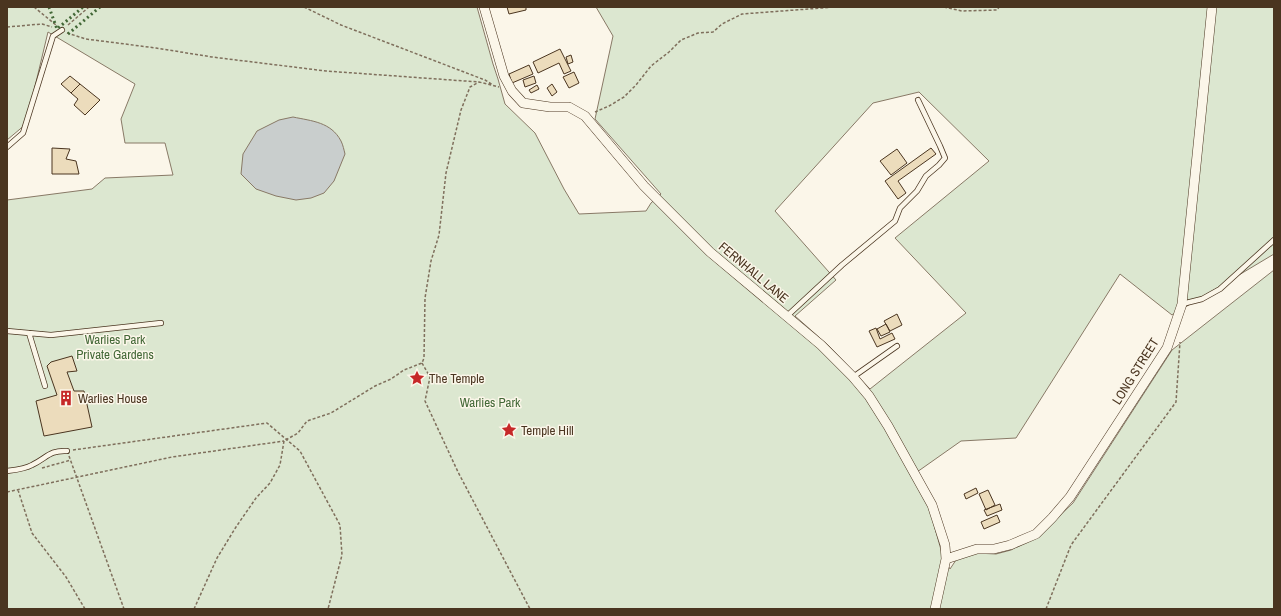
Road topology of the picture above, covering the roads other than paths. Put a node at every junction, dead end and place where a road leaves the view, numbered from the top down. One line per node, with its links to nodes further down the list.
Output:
1 (484, 7): 8 (street, FERNHALL LANE)
2 (1212, 7): 7 (street, LONG STREET)
3 (62, 30): 5 (lane)
4 (918, 100): 8 (lane)
5 (7, 147)
6 (1274, 240): 7 (lane)
7 (1182, 304): 17 (street, LONG STREET)
8 (787, 316): 13 (street, FERNHALL LANE)
9 (161, 323): 11 (lane)
10 (7, 331): 11 (lane)
11 (29, 333): 14 (lane)
12 (897, 346): 13 (lane)
13 (853, 376): 17 (street, FERNHALL LANE)
14 (45, 386)
15 (67, 451): 16 (lane)
16 (7, 471)
17 (946, 558): 18 (street, FERNHALL LANE)
18 (935, 609)

